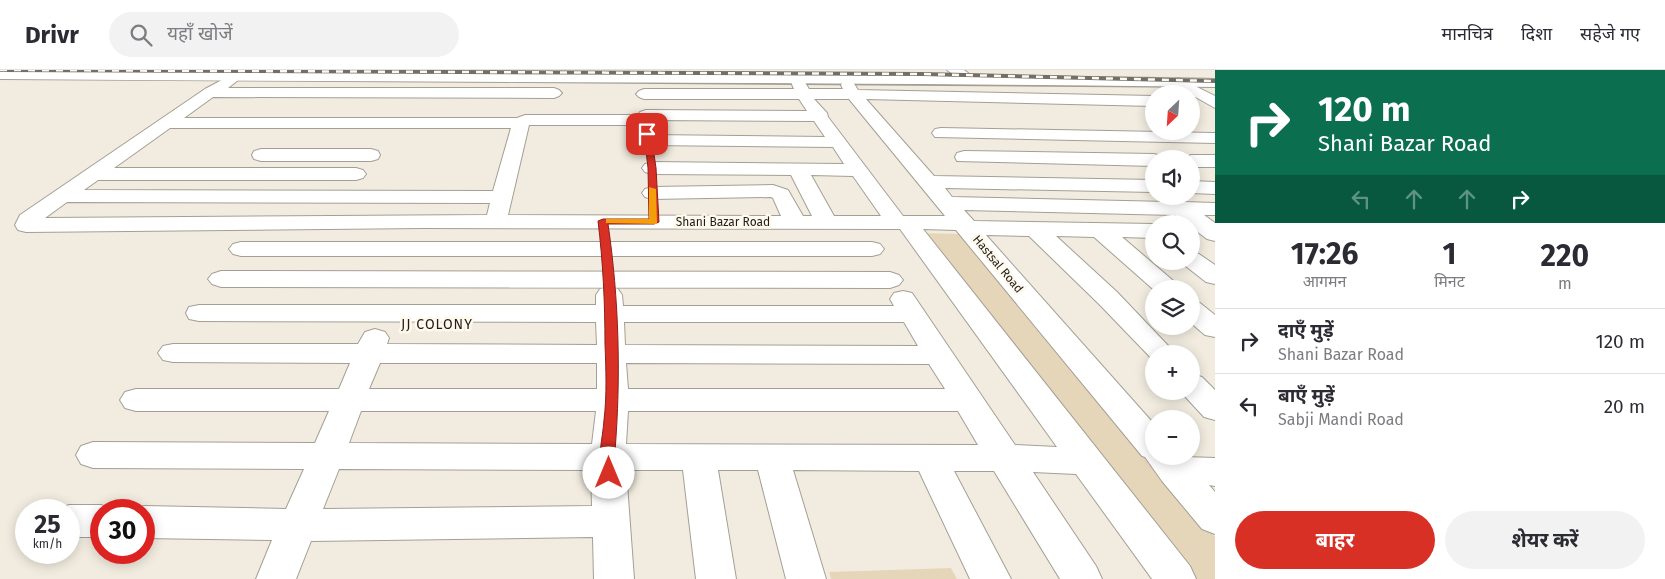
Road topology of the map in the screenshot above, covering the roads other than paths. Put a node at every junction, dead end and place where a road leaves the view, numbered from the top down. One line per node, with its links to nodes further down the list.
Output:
1 (954, 70): 11 (street)
2 (1079, 70): 6 (street)
3 (102, 73): 7 (street); 8 (street)
4 (419, 74): 5 (street); 10 (street)
5 (444, 74): 9 (street)
6 (1215, 74)
7 (0, 75)
8 (235, 77): 10 (street); 15 (street)
9 (562, 77): 16 (street); 27 (street)
10 (400, 78): 23 (street)
11 (969, 79): 12 (street); 14 (street)
12 (1179, 82): 13 (street); 21 (street)
13 (1215, 84)
14 (849, 87): 17 (street); 25 (street); 44 (street, Hastsal Road)
15 (210, 92): 22 (street); 23 (street)
16 (554, 93): 23 (street); 24 (street)
17 (903, 95): 18 (street); 29 (street)
18 (1033, 98): 19 (street); 30 (street)
19 (1145, 101)
20 (1200, 101): 21 (street)
21 (1214, 102)
22 (188, 107): 23 (street); 26 (street)
23 (394, 111): 24 (street); 26 (street); 28 (street); 32 (street); 34 (street)
24 (551, 115): 27 (street); 28 (street)
25 (821, 117): 27 (street); 27 (street); 27 (street); 27 (street); 41 (street)
26 (166, 123): 32 (street)
27 (647, 123): 28 (street); 40 (street); 50 (street)
28 (519, 132): 54 (street)
29 (941, 133): 30 (street); 35 (street)
30 (1082, 135): 31 (street); 36 (street)
31 (1215, 138)
32 (146, 146): 42 (street)
33 (245, 155): 34 (street)
34 (371, 155): 43 (street)
35 (964, 157): 36 (street); 46 (street)
36 (1114, 159): 37 (street); 45 (street)
37 (1145, 160)
38 (1200, 161): 39 (street)
39 (1215, 161)
40 (798, 169): 41 (street); 63 (street)
41 (858, 170): 64 (street)
42 (93, 174): 43 (street); 52 (street)
43 (356, 174): 53 (street)
44 (928, 182): 46 (street); 55 (street, Hastsal Road)
45 (1145, 182)
46 (991, 183): 49 (street)
47 (1200, 187): 48 (street)
48 (1215, 188)
49 (1145, 192)
50 (652, 193): 61 (street); 62 (street)
51 (1145, 194): 55 (street)
52 (62, 196): 53 (street); 60 (street)
53 (340, 196): 60 (street)
54 (502, 197): 59 (street); 60 (street)
55 (946, 203): 65 (street, Hastsal Road)
56 (1175, 205): 69 (street)
57 (1200, 205): 58 (street)
58 (1215, 209)
59 (495, 221): 60 (street, Shani Bazar Road); 72 (street, Shani Bazar Road)
60 (423, 222): 70 (street); 72 (street); 75 (street)
61 (654, 222): 62 (street, Shani Bazar Road); 72 (street, Shani Bazar Road)
62 (795, 222): 63 (street, Shani Bazar Road)
63 (840, 222): 64 (street, Shani Bazar Road); 71 (street)
64 (901, 222): 65 (street, Shani Bazar Road); 104 (street)
65 (965, 225): 66 (street, Shani Bazar Road); 96 (street, Hastsal Road)
66 (1036, 230): 67 (street, Shani Bazar Road); 85 (street)
67 (1100, 230): 68 (street, Shani Bazar Road); 78 (street)
68 (1145, 231)
69 (1209, 233)
70 (241, 249)
71 (872, 249): 72 (street); 77 (street)
72 (605, 250): 75 (street); 77 (street); 80 (street)
73 (1200, 266): 74 (street)
74 (1215, 277)
75 (400, 278): 76 (street); 81 (street)
76 (222, 279)
77 (890, 280): 82 (street)
78 (1158, 280)
79 (199, 313): 81 (street)
80 (610, 313): 81 (street); 82 (street); 88 (street)
81 (385, 314): 87 (street)
82 (913, 314): 89 (street)
83 (1200, 317): 84 (street)
84 (1215, 330)
85 (1153, 345)
86 (173, 353): 87 (street)
87 (369, 353): 88 (street); 91 (street)
88 (610, 354): 89 (street); 93 (street)
89 (939, 355): 94 (street)
90 (1200, 393): 95 (street)
91 (350, 399): 92 (street); 93 (street); 98 (street)
92 (136, 400)
93 (613, 400): 94 (street); 99 (street)
94 (968, 400): 103 (street)
95 (1215, 408)
96 (1145, 437)
97 (93, 455): 98 (street)
98 (326, 456): 99 (street); 111 (street)
99 (608, 457): 100 (street); 109 (street)
100 (699, 457): 101 (street); 114 (street)
101 (772, 457): 102 (street); 115 (street)
102 (930, 458): 103 (street); 116 (street)
103 (1005, 458): 104 (street); 117 (street)
104 (1086, 461): 118 (street)
105 (1169, 465): 108 (street, Hastsal Road)
106 (1189, 465): 107 (street)
107 (1215, 472)
108 (1215, 518)
109 (611, 521): 111 (street); 113 (street)
110 (155, 522): 111 (street)
111 (298, 525): 112 (street)
112 (276, 579)
113 (614, 579)
114 (716, 579)
115 (806, 579)
116 (991, 579)
117 (1082, 579)
118 (1176, 579)

